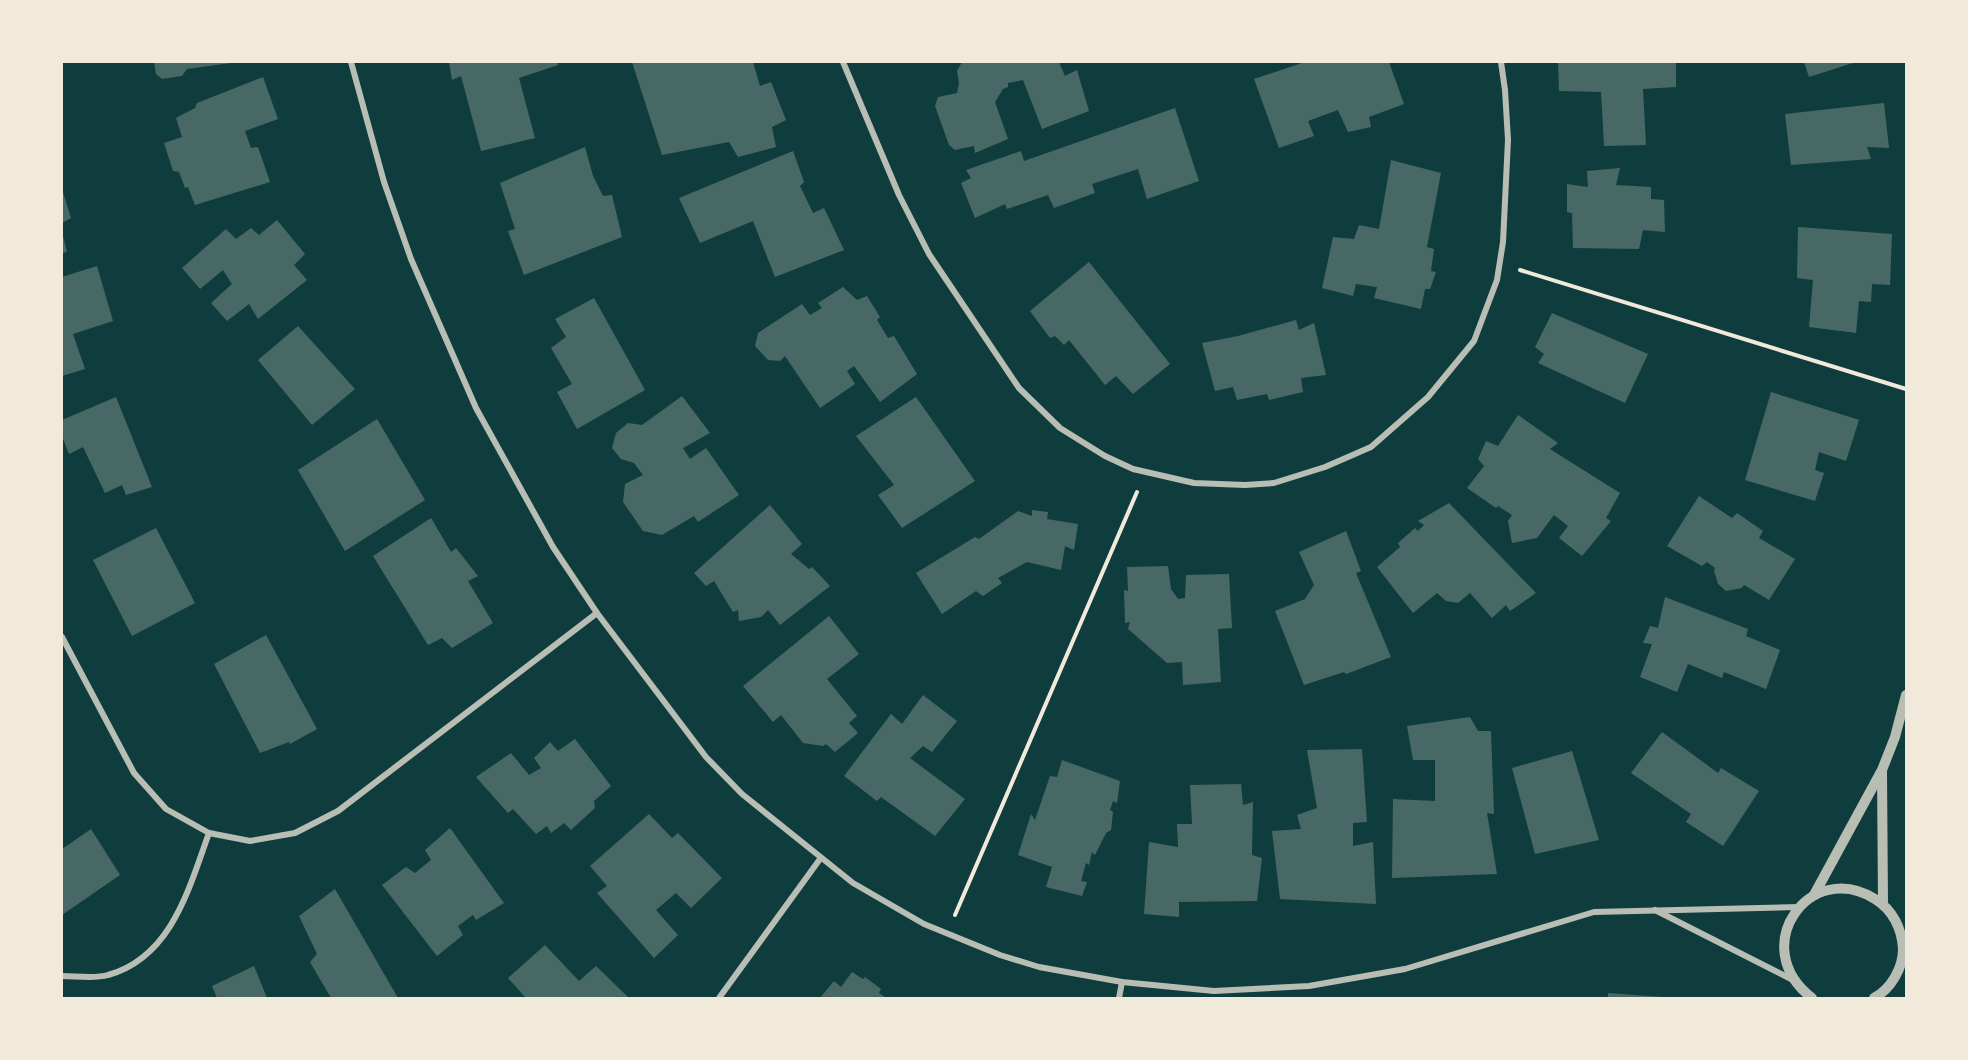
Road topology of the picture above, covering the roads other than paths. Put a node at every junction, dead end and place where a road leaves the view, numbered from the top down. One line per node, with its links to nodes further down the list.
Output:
1 (351, 62): 4 (street)
2 (843, 62): 3 (street)
3 (1501, 62)
4 (597, 612): 8 (street); 9 (street)
5 (62, 637): 8 (street)
6 (1906, 695): 7 (street)
7 (1882, 770): 10 (street); 11 (street)
8 (209, 832): 14 (street)
9 (820, 859): 15 (street); 18 (street)
10 (1814, 895): 11 (street); 12 (street)
11 (1883, 903): 17 (street)
12 (1800, 907): 13 (street); 16 (street)
13 (1655, 910): 15 (street); 16 (street)
14 (62, 976)
15 (1122, 982): 19 (street)
16 (1797, 989): 20 (street)
17 (1877, 998)
18 (719, 999)
19 (1119, 999)
20 (1812, 999)

